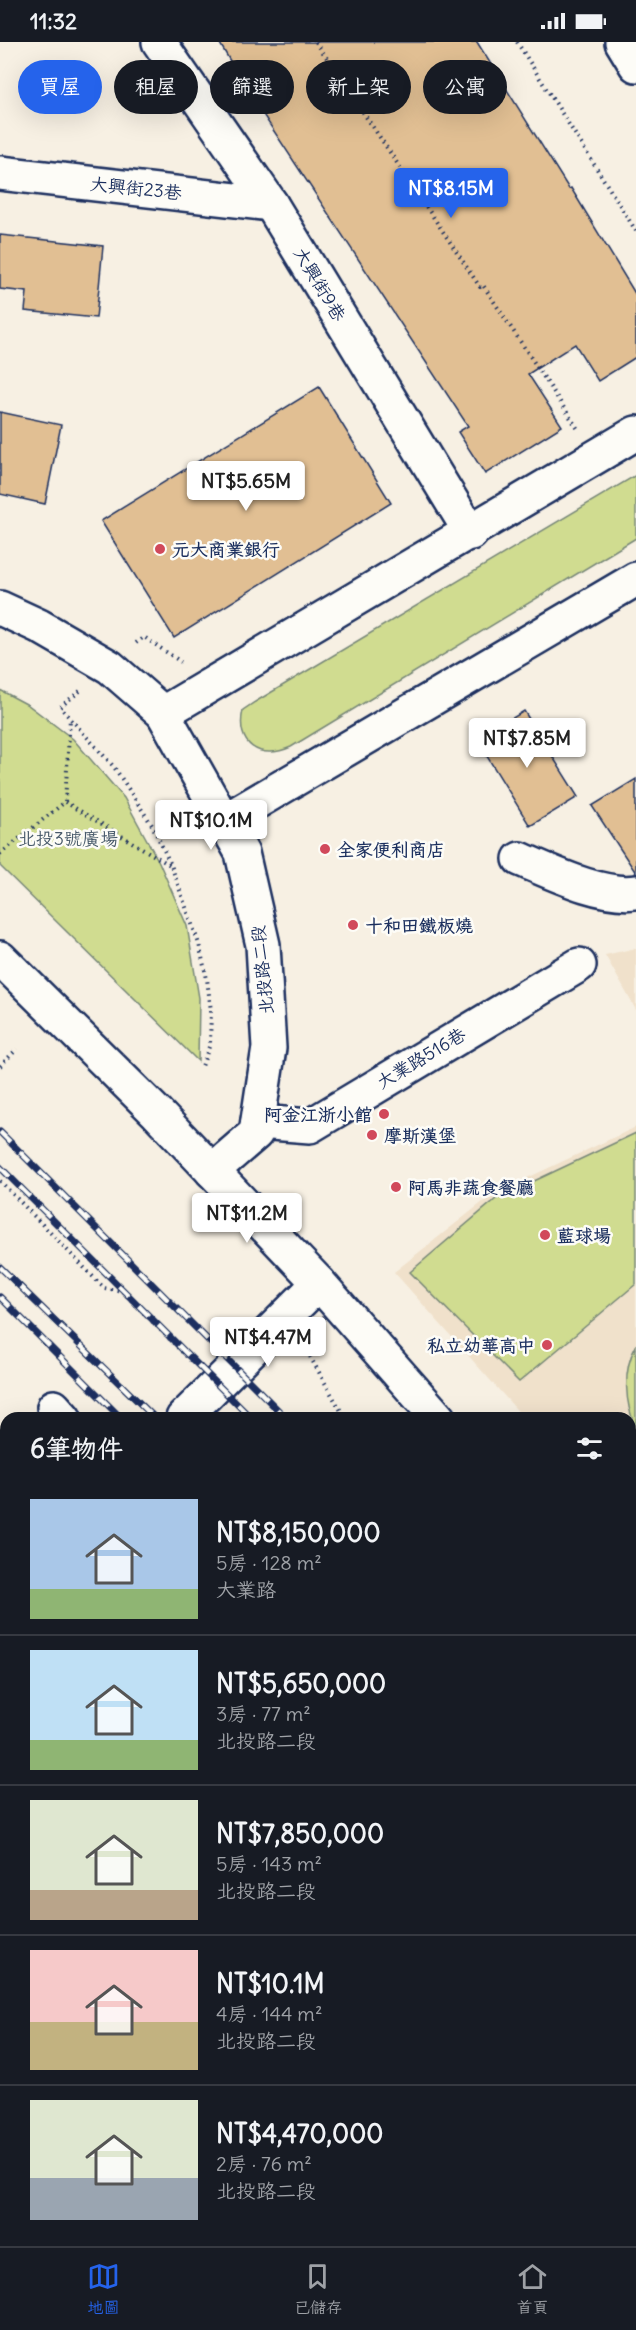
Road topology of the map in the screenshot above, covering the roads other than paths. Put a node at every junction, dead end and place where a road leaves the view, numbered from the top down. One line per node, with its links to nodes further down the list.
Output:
1 (159, 42): 5 (street, 大興街9巷)
2 (622, 42): 3 (street)
3 (636, 65)
4 (0, 173): 5 (street, 大興街23巷)
5 (272, 204): 7 (street, 大興街9巷)
6 (636, 434): 7 (street)
7 (471, 533): 10 (street)
8 (636, 579): 11 (street)
9 (0, 608): 10 (street, 北投路二段)
10 (163, 713): 11 (street, 北投路二段)
11 (224, 821): 16 (street, 北投路二段)
12 (520, 859): 13 (street)
13 (636, 892)
14 (0, 958): 17 (street)
15 (579, 965): 16 (street, 大業路516巷)
16 (258, 1122): 17 (street, 北投路二段)
17 (212, 1171): 18 (street)
18 (319, 1283): 19 (street); 20 (street)
19 (189, 1412)
20 (433, 1412)

